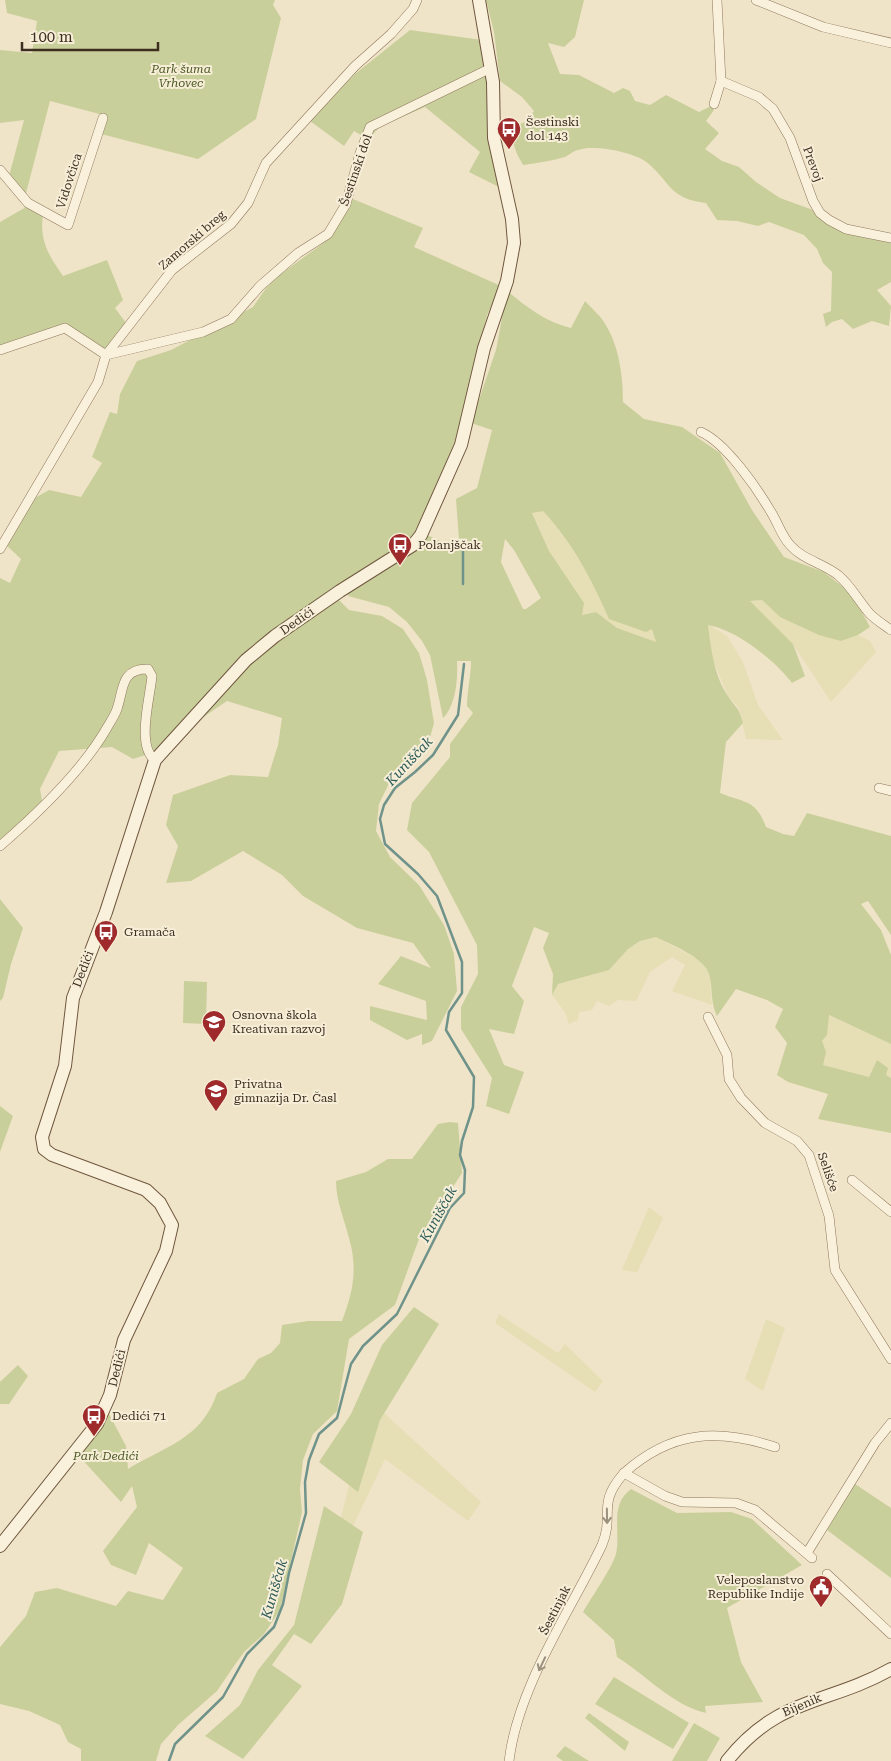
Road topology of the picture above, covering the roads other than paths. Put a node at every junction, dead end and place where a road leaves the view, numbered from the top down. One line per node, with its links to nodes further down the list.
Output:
1 (417, 0): 13 (street, Zamorski breg)
2 (479, 0): 6 (street)
3 (717, 0): 7 (street)
4 (756, 0): 5 (street)
5 (891, 43)
6 (491, 68): 13 (street, Šestinski dol); 17 (street, Dedići)
7 (721, 81): 8 (street); 11 (street, Prevoj)
8 (714, 104)
9 (103, 118): 10 (street, Vidovčica)
10 (0, 170)
11 (891, 238)
12 (0, 350): 13 (street)
13 (106, 355): 15 (street, Zamorski breg)
14 (701, 432): 16 (street)
15 (0, 549)
16 (891, 630)
17 (155, 760): 20 (street); 28 (street, Dedići)
18 (879, 788): 19 (street)
19 (891, 791)
20 (0, 846)
21 (708, 1017): 24 (street, Selišće)
22 (852, 1180): 23 (street)
23 (891, 1212)
24 (891, 1359)
25 (891, 1423): 27 (street)
26 (776, 1447): 27 (street, Šestinjak)
27 (624, 1473): 32 (street, Šestinjak, one-way to 32)
28 (0, 1546)
29 (827, 1574): 30 (street)
30 (891, 1634)
31 (891, 1669): 33 (street, Bijenik)
32 (510, 1761)
33 (727, 1761)

